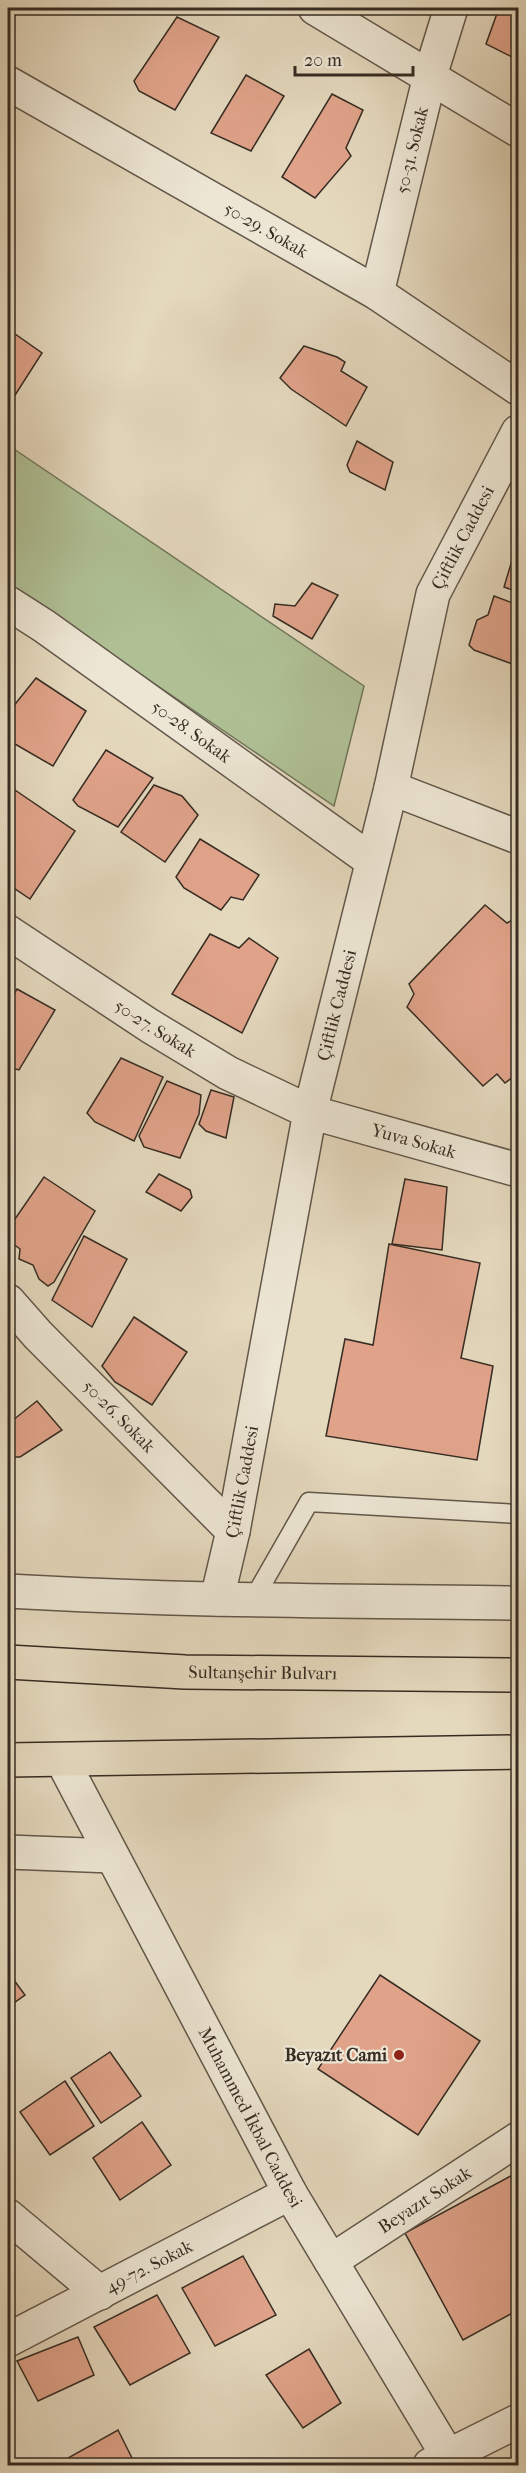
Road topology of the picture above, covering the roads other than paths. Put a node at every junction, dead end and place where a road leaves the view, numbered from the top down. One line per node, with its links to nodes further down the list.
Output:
1 (315, 8): 3 (street)
2 (452, 8): 3 (street, 50-31. Sokak)
3 (430, 76): 5 (street); 6 (street, 50-31. Sokak)
4 (8, 83): 6 (street, 50-29. Sokak)
5 (519, 130)
6 (377, 294): 7 (street, 50-29. Sokak)
7 (519, 388)
8 (519, 432): 10 (street, Çiftlik Caddesi)
9 (8, 603): 12 (street, 50-28. Sokak)
10 (391, 788): 11 (street); 12 (street, Çiftlik Caddesi)
11 (519, 837)
12 (372, 861): 14 (street, Çiftlik Caddesi)
13 (8, 932): 14 (street, 50-27. Sokak)
14 (310, 1112): 15 (street, Yuva Sokak); 18 (street, Çiftlik Caddesi)
15 (519, 1170)
16 (8, 1301): 18 (street, 50-26. Sokak)
17 (519, 1514): 21 (lane)
18 (233, 1531): 20 (street, Çiftlik Caddesi)
19 (8, 1591): 20 (street)
20 (217, 1599): 21 (street)
21 (253, 1600): 22 (street)
22 (519, 1603)
23 (8, 1662): 24 (highway, Sultanşehir Bulvarı)
24 (519, 1675)
25 (519, 1752): 27 (highway)
26 (8, 1760): 27 (highway)
27 (62, 1760): 29 (street, Muhammed İkbal Caddesi)
28 (8, 1852): 29 (street)
29 (112, 1856): 31 (street, Muhammed İkbal Caddesi)
30 (519, 2139): 33 (street, Beyazıt Sokak)
31 (290, 2193): 33 (street, Muhammed İkbal Caddesi); 34 (street, 49-72. Sokak)
32 (8, 2216): 34 (street)
33 (331, 2261): 37 (street, Muhammed İkbal Caddesi)
34 (100, 2293): 35 (street, 49-72. Sokak)
35 (8, 2340)
36 (519, 2421): 37 (street)
37 (444, 2463)

